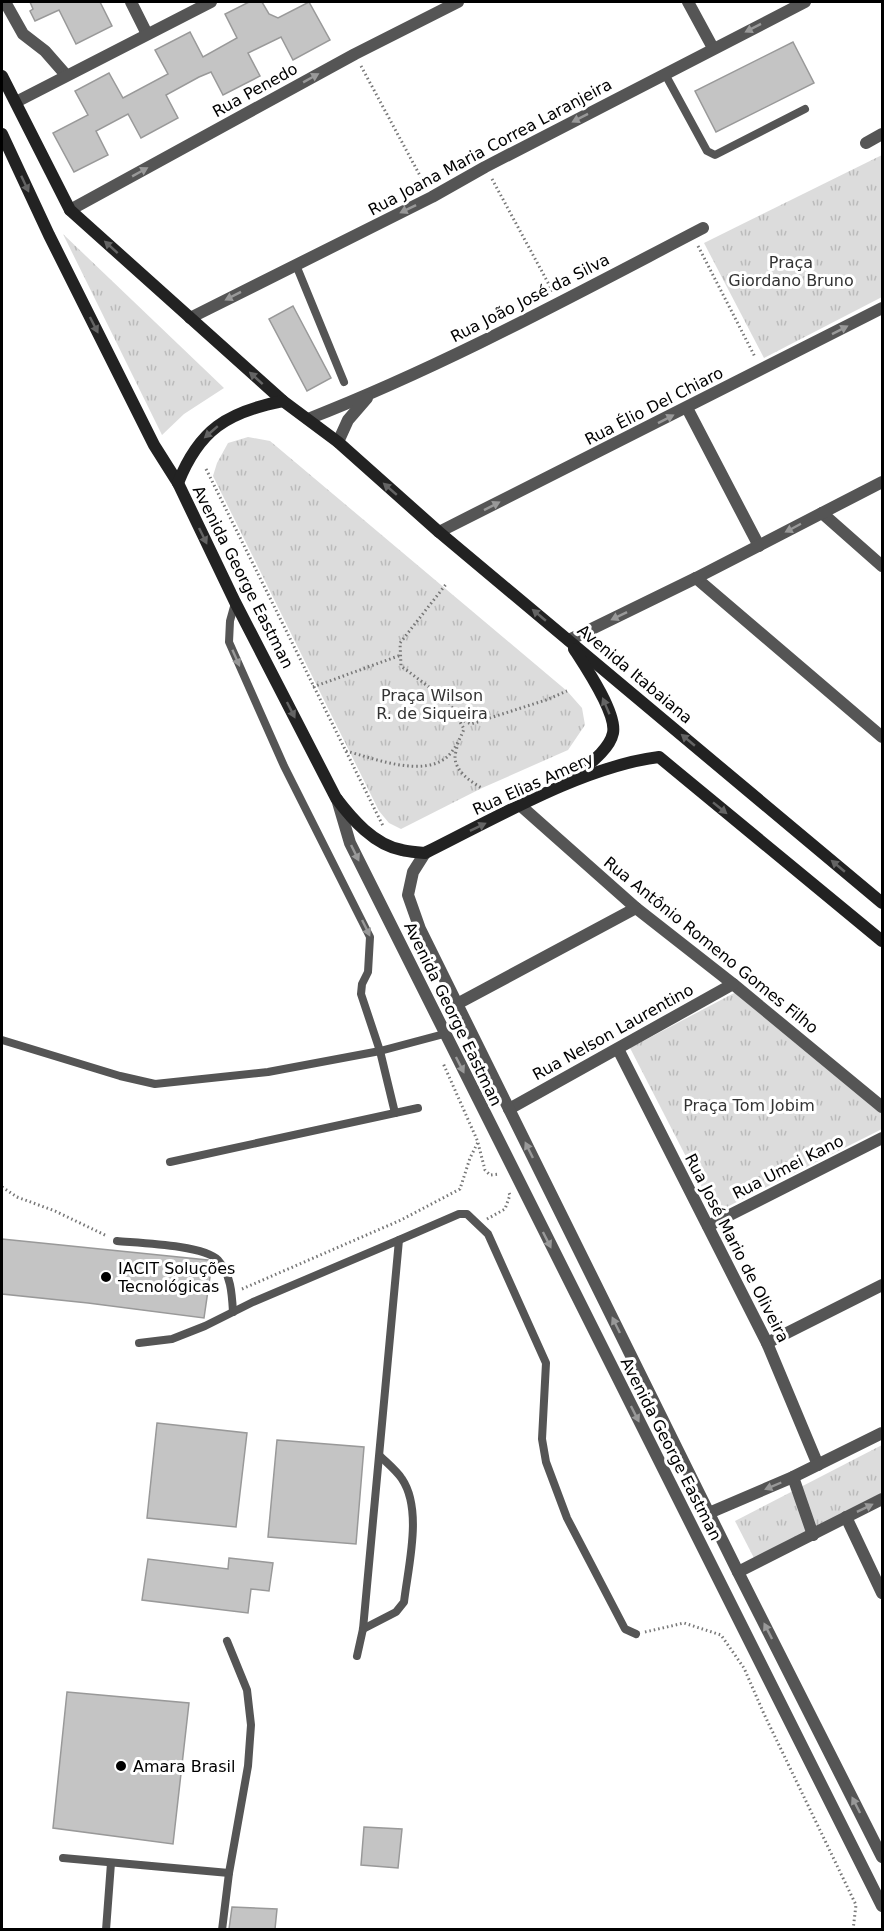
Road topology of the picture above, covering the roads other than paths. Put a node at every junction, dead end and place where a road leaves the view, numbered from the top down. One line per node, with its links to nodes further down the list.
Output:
1 (4, 2): 11 (street)
2 (131, 2): 7 (street)
3 (211, 2): 7 (street)
4 (458, 2): 18 (street, Rua Penedo, one-way to 4)
5 (688, 2): 8 (street)
6 (805, 2): 8 (street, Rua Joana Maria Correa Laranjeira, one-way to 8)
7 (147, 34): 11 (street)
8 (713, 48): 9 (street, Rua Joana Maria Correa Laranjeira)
9 (665, 74): 13 (lane); 20 (street, Rua Joana Maria Correa Laranjeira, one-way to 20)
10 (2, 75): 12 (main road)
11 (66, 75): 12 (street)
12 (16, 102): 18 (main road)
13 (805, 109)
14 (2, 134): 17 (main road, Avenida George Eastman)
15 (882, 134): 16 (street)
16 (866, 143)
17 (5, 151): 30 (main road, Avenida George Eastman, one-way to 30)
18 (70, 210): 22 (main road, one-way to 18)
19 (697, 231): 24 (street, Rua João José da Silva)
20 (296, 265): 22 (street, Rua Joana Maria Correa Laranjeira, one-way to 22); 23 (lane)
21 (882, 308): 26 (street, Rua Élio Del Chiaro, one-way to 21)
22 (190, 318): 25 (main road, one-way to 22)
23 (344, 382)
24 (369, 395): 27 (street, Rua João José da Silva); 28 (street, Rua João José da Silva)
25 (282, 401): 27 (main road); 30 (main road, one-way to 30)
26 (687, 408): 32 (street, Rua Élio Del Chiaro, one-way to 26); 33 (street)
27 (308, 419): 28 (main road)
28 (338, 442): 32 (main road, Avenida Itabaiana, one-way to 28)
29 (882, 482): 31 (street)
30 (177, 483): 36 (main road, Avenida George Eastman, one-way to 36)
31 (822, 513): 33 (street, one-way to 33); 34 (street)
32 (439, 532): 37 (main road, Avenida Itabaiana, one-way to 32)
33 (759, 546): 35 (street)
34 (882, 566)
35 (696, 578): 37 (street, one-way to 37); 38 (street)
36 (235, 602): 40 (main road, Avenida George Eastman, one-way to 40); 51 (lane, one-way to 51)
37 (569, 640): 39 (main road, one-way to 37); 43 (main road, Avenida Itabaiana, one-way to 37)
38 (882, 737)
39 (564, 785): 41 (main road, Rua Elias Amery); 45 (main road, Rua Elias Amery, one-way to 45)
40 (336, 798): 42 (main road); 48 (street, Avenida George Eastman, one-way to 48)
41 (521, 806): 42 (main road, Rua Elias Amery, one-way to 41); 44 (street, Rua Antônio Romeno Gomes Filho)
42 (425, 853): 47 (street, Avenida George Eastman)
43 (882, 903)
44 (636, 908): 46 (street, Rua Antônio Romeno Gomes Filho); 47 (street)
45 (882, 941)
46 (733, 984): 50 (street, Rua Nelson Laurentino); 52 (street, Rua Antônio Romeno Gomes Filho)
47 (457, 1004): 54 (street, Avenida George Eastman)
48 (444, 1034): 51 (lane); 83 (street, Avenida George Eastman, one-way to 83)
49 (2, 1040): 51 (lane)
50 (618, 1049): 54 (street, Rua Nelson Laurentino); 58 (street, Rua José Mario de Oliveira)
51 (380, 1051): 55 (lane)
52 (882, 1107)
53 (418, 1108): 55 (lane)
54 (508, 1109): 70 (street, Avenida George Eastman, one-way to 54)
55 (395, 1113): 57 (lane)
56 (882, 1138): 58 (street, Rua Umei Kano)
57 (170, 1162)
58 (708, 1226): 64 (street, Rua José Mario de Oliveira)
59 (399, 1240): 62 (lane); 66 (lane); 76 (lane)
60 (117, 1241): 62 (lane)
61 (882, 1285): 64 (street)
62 (233, 1312): 63 (lane)
63 (139, 1343)
64 (767, 1343): 67 (street, Rua José Mario de Oliveira)
65 (882, 1433): 67 (street)
66 (380, 1456): 75 (lane); 75 (lane)
67 (818, 1465): 68 (street)
68 (793, 1477): 70 (street, one-way to 70); 72 (street)
69 (882, 1499): 71 (street, one-way to 69)
70 (709, 1513): 73 (street, Avenida George Eastman)
71 (846, 1517): 72 (street); 74 (street)
72 (813, 1535): 73 (street)
73 (738, 1572): 79 (street, Avenida George Eastman, one-way to 73)
74 (882, 1593)
75 (363, 1629): 78 (lane)
76 (636, 1634)
77 (227, 1641): 82 (lane)
78 (357, 1656)
79 (882, 1857)
80 (63, 1858): 81 (lane)
81 (111, 1863): 82 (lane); 84 (lane)
82 (229, 1873): 85 (lane)
83 (882, 1906)
84 (106, 1929)
85 (222, 1929)

